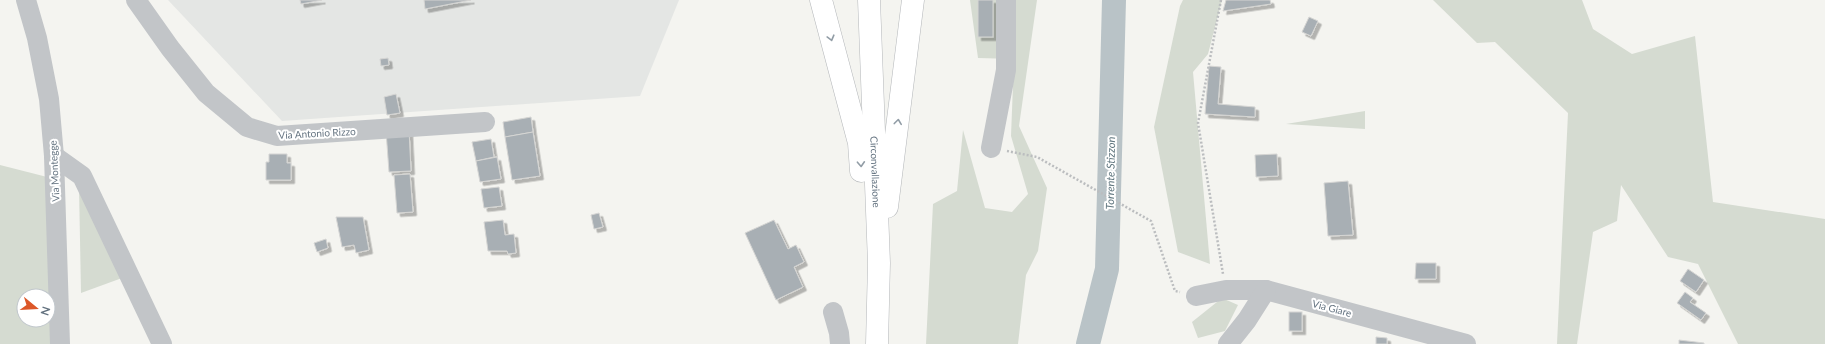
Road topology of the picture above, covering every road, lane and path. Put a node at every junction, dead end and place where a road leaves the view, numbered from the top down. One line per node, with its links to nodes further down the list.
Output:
1 (26, 0): 10 (street, Via Montegge)
2 (136, 0): 8 (street, Via Antonio Rizzo)
3 (821, 0): 11 (highway, one-way to 11)
4 (868, 0): 11 (highway, Circonvallazione)
5 (913, 0): 11 (highway, one-way to 5)
6 (1006, 0): 9 (street)
7 (1221, 0): 12 (path)
8 (485, 122)
9 (991, 148): 14 (path)
10 (54, 156): 16 (street, Via Montegge); 17 (street)
11 (877, 228): 19 (highway, Circonvallazione)
12 (1226, 290): 13 (street, Via Giare); 14 (street, Via Giare)
13 (1266, 290): 20 (street); 21 (street, Via Giare)
14 (1196, 296)
15 (833, 312): 18 (street)
16 (60, 344)
17 (162, 344)
18 (840, 344)
19 (877, 344)
20 (1228, 344)
21 (1466, 344)

